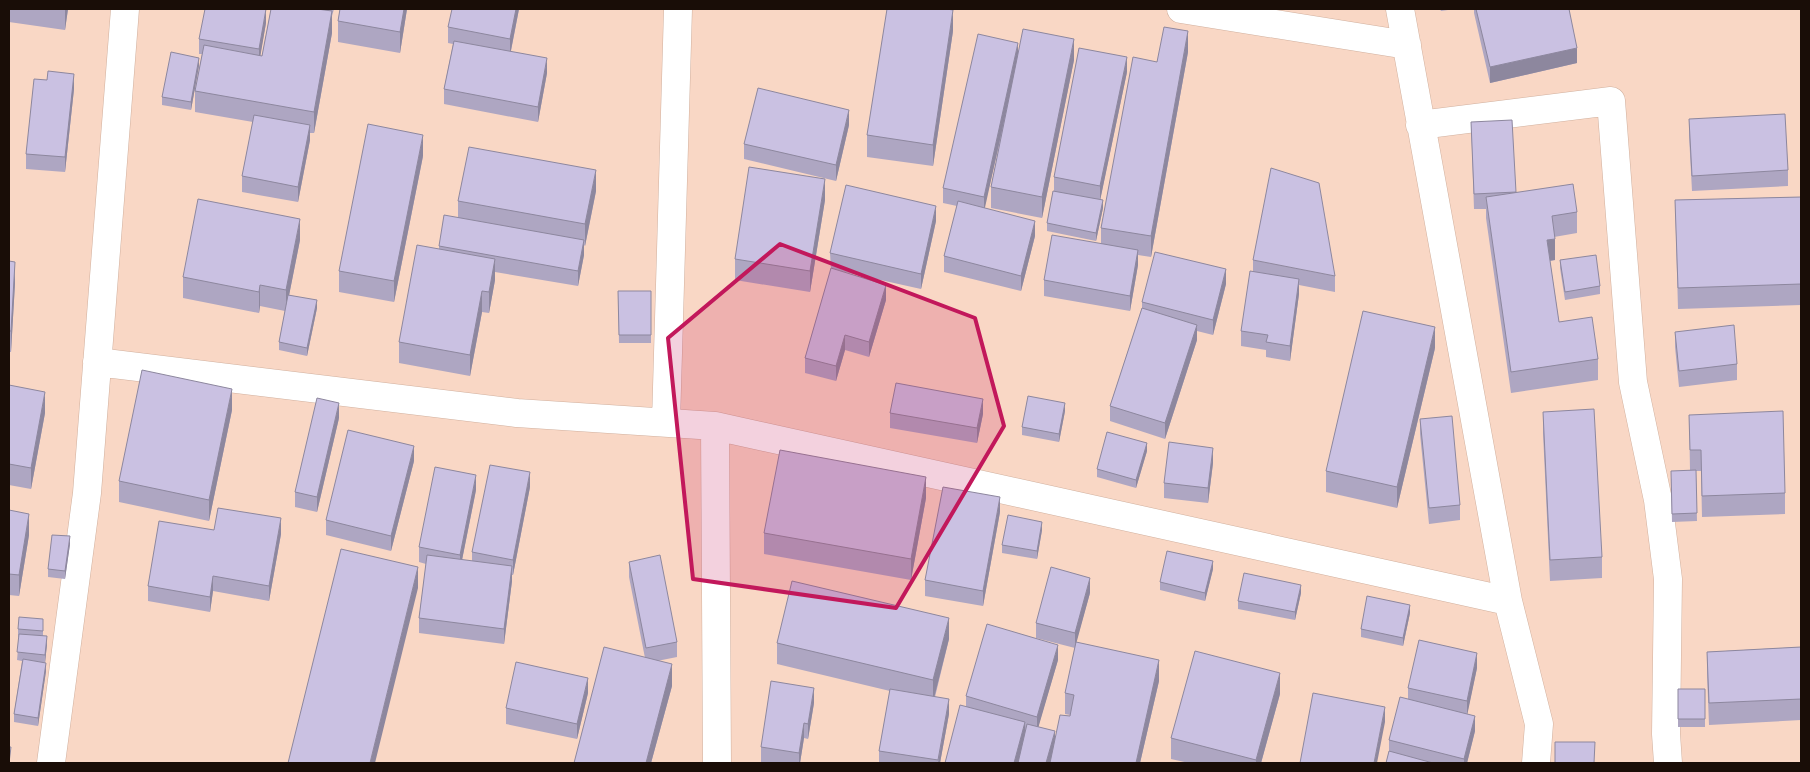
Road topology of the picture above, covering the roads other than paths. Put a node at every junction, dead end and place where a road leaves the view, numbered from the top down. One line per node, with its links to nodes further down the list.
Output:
1 (125, 9): 7 (street)
2 (678, 9): 8 (street)
3 (1181, 9): 5 (street)
4 (1400, 9): 5 (street)
5 (1407, 45): 6 (street)
6 (1420, 125): 10 (street); 14 (street)
7 (97, 362): 8 (street); 11 (street)
8 (666, 422): 9 (street)
9 (715, 426): 10 (street); 12 (street)
10 (1508, 601): 13 (street)
11 (51, 763)
12 (716, 763)
13 (1536, 763)
14 (1668, 763)

